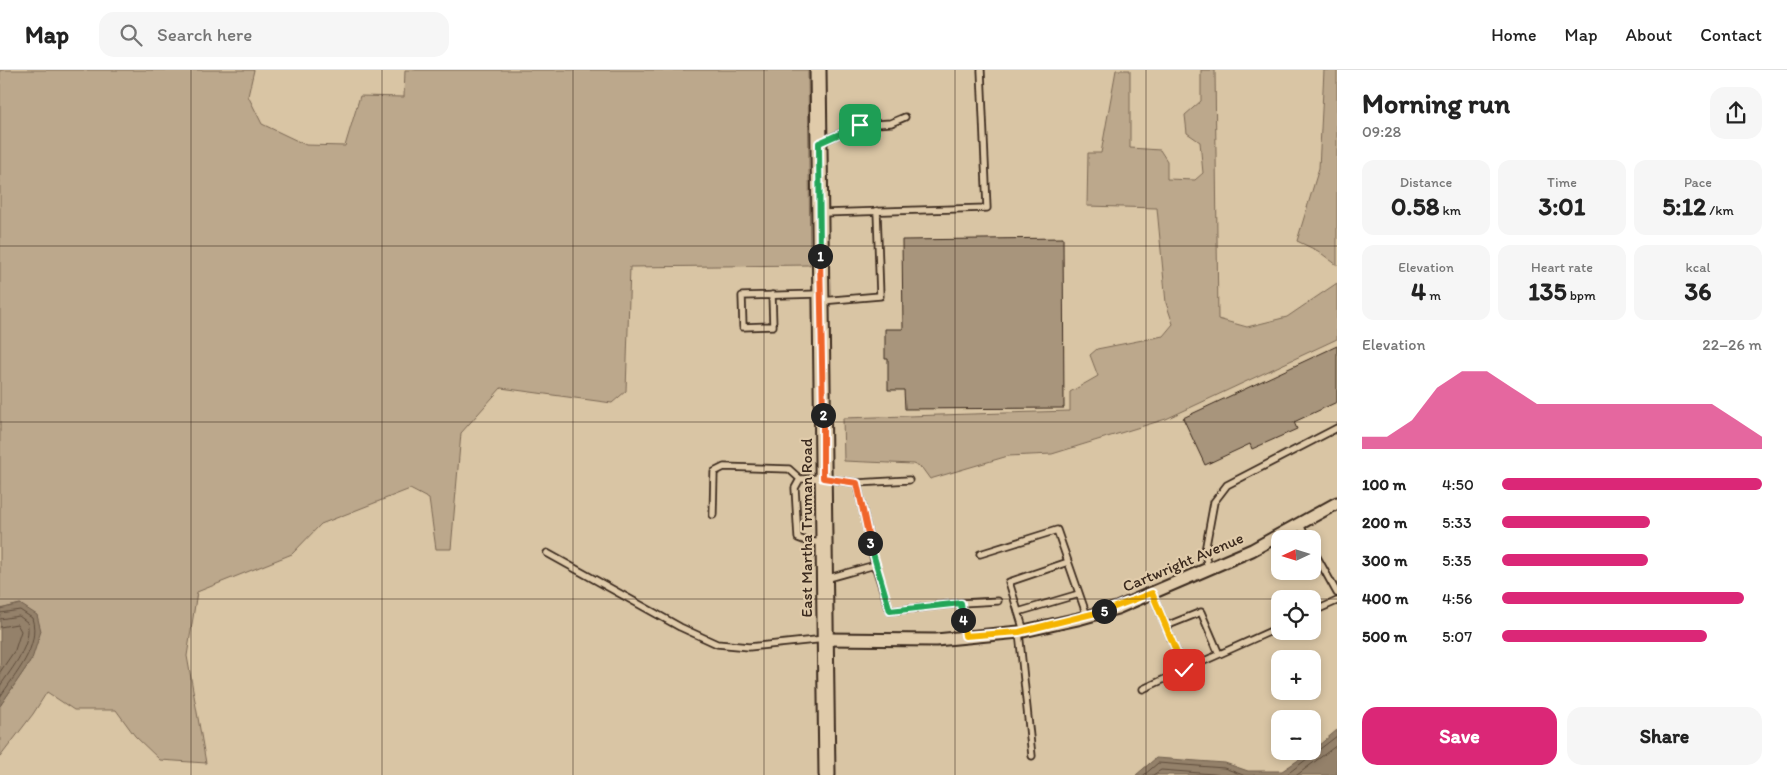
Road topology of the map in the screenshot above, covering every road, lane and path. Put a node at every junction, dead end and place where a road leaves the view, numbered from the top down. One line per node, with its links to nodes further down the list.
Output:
1 (818, 70): 4 (main road, East Martha Truman Road)
2 (981, 70): 5 (lane)
3 (904, 117): 4 (lane)
4 (819, 143): 6 (main road, East Martha Truman Road)
5 (877, 210): 6 (lane); 8 (lane)
6 (820, 213): 8 (main road, East Martha Truman Road)
7 (772, 295): 7 (lane); 8 (lane)
8 (821, 297): 10 (main road, East Martha Truman Road)
9 (1337, 428): 24 (lane)
10 (823, 478): 11 (lane); 13 (lane); 18 (main road, East Martha Truman Road)
11 (800, 479): 15 (lane); 18 (lane)
12 (909, 480): 13 (lane)
13 (857, 483): 23 (lane)
14 (1337, 503): 16 (street, Cartwright Avenue)
15 (712, 514)
16 (1300, 525): 17 (lane); 24 (street, Cartwright Avenue)
17 (1302, 530)
18 (824, 543): 25 (main road, East Martha Truman Road)
19 (547, 553): 39 (lane)
20 (980, 554): 21 (lane)
21 (1068, 562): 28 (lane); 33 (lane)
22 (1321, 564): 27 (lane)
23 (875, 565): 25 (lane); 31 (lane)
24 (1208, 570): 26 (street, Cartwright Avenue)
25 (824, 580): 39 (main road, East Martha Truman Road)
26 (1152, 593): 34 (street, Cartwright Avenue); 35 (lane)
27 (1337, 593)
28 (1079, 594): 33 (lane); 34 (lane)
29 (998, 601): 31 (lane)
30 (1337, 601): 32 (lane)
31 (961, 603): 38 (lane)
32 (1321, 608)
33 (1018, 612): 37 (lane)
34 (1087, 616): 37 (street, Cartwright Avenue)
35 (1166, 626): 40 (lane); 41 (lane)
36 (1271, 630): 40 (lane)
37 (1021, 631): 38 (street, Cartwright Avenue); 43 (lane)
38 (965, 636): 39 (street, Cartwright Avenue)
39 (824, 640): 44 (main road, East Martha Truman Road)
40 (1218, 654): 41 (lane)
41 (1184, 670): 42 (lane)
42 (1143, 689)
43 (1032, 756)
44 (827, 775)

